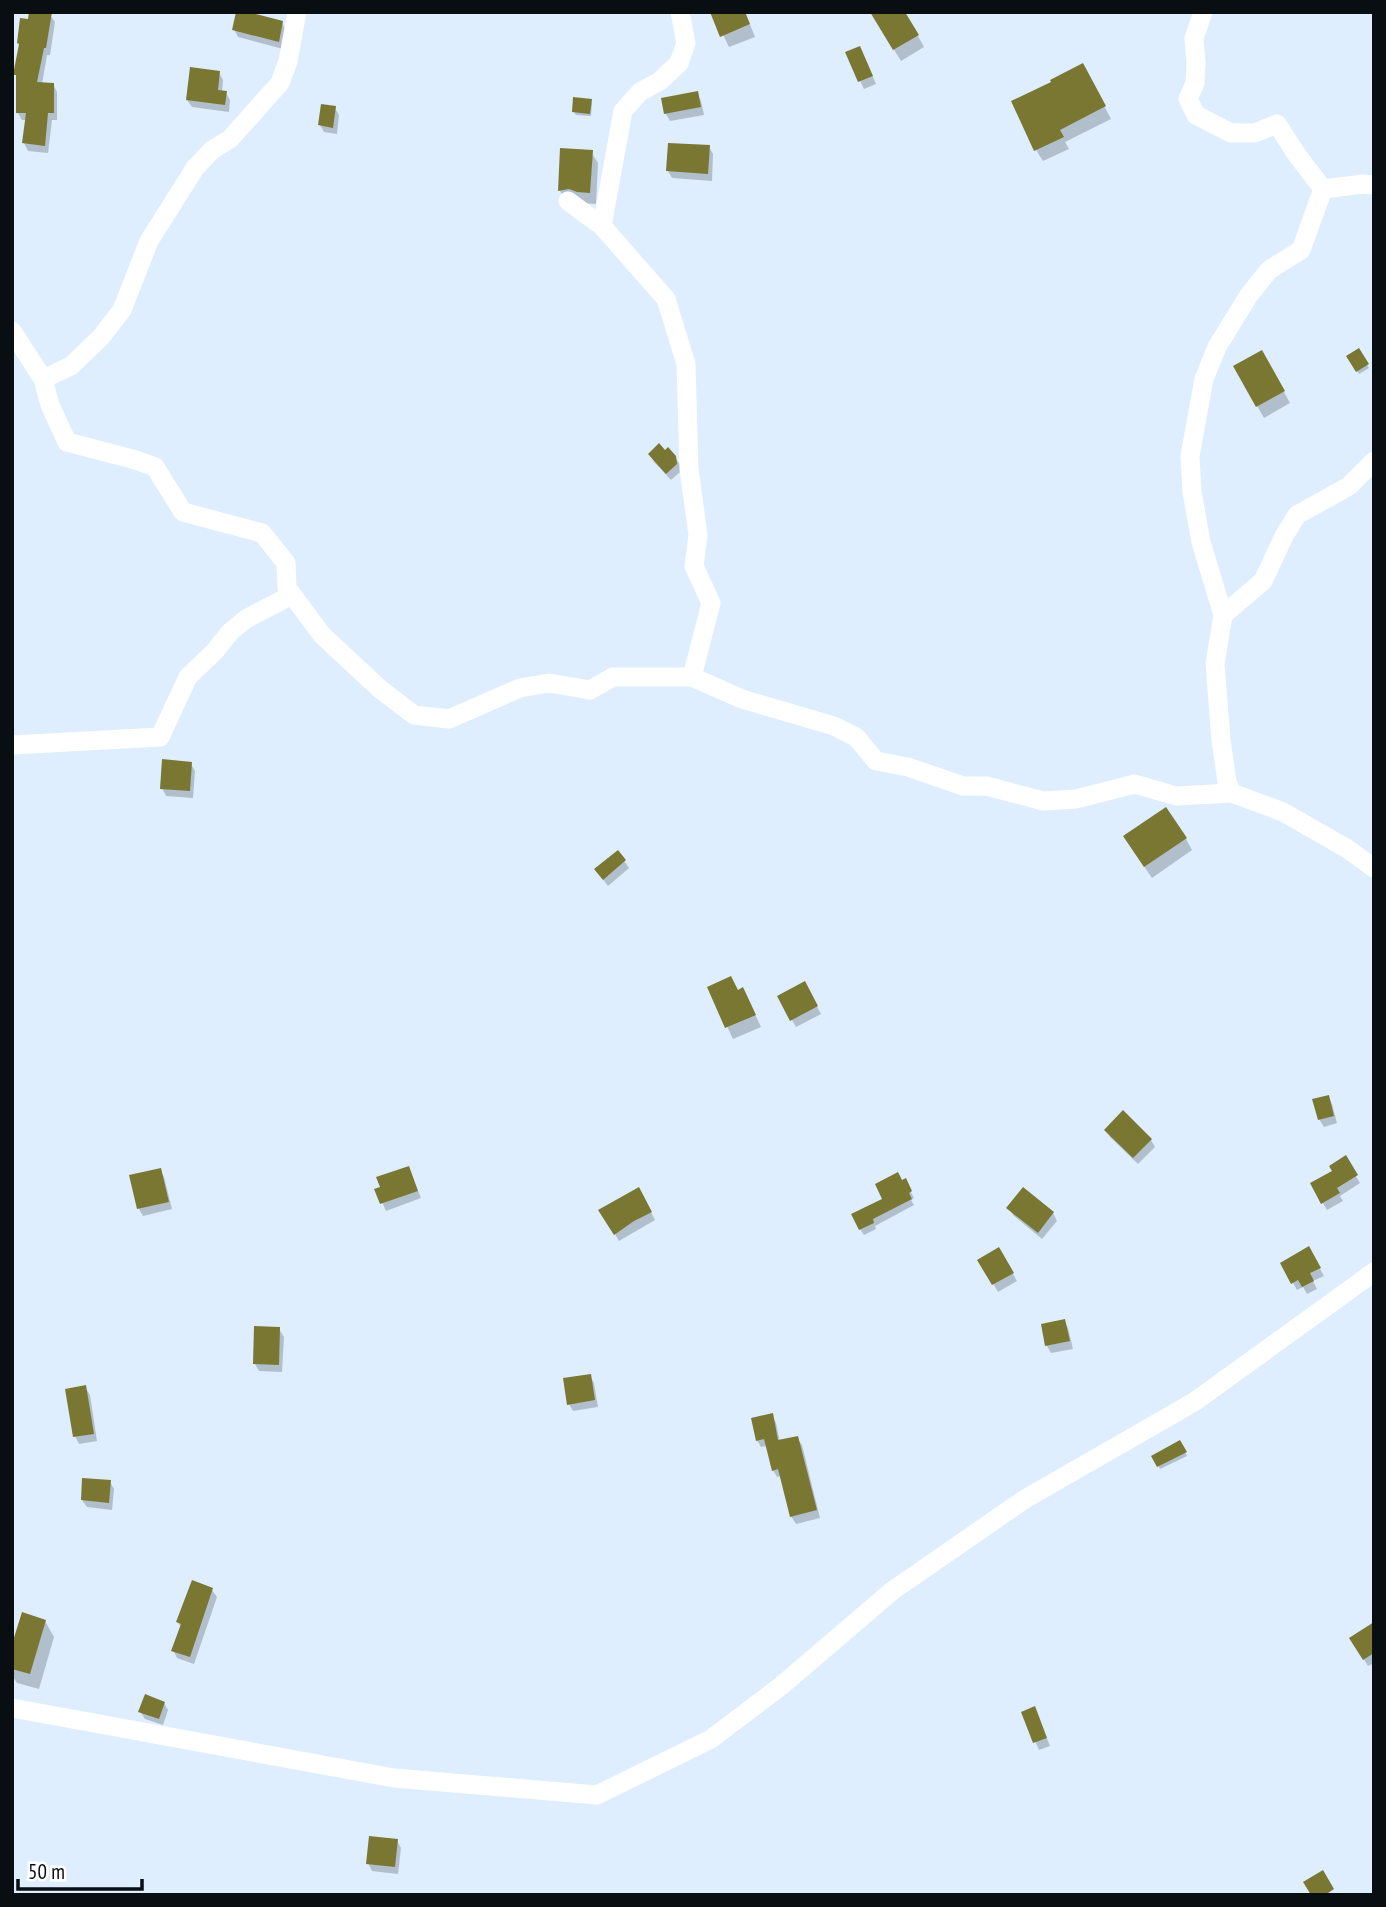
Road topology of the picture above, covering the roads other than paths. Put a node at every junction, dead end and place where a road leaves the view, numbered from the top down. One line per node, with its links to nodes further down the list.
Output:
1 (297, 12): 9 (street)
2 (680, 12): 7 (street)
3 (1203, 12): 5 (street)
4 (1374, 185): 5 (street)
5 (1324, 189): 12 (street)
6 (568, 201): 7 (street)
7 (602, 226): 13 (street)
8 (12, 331): 9 (street)
9 (43, 379): 11 (street)
10 (1374, 461): 12 (street)
11 (292, 595): 13 (street); 14 (street)
12 (1223, 615): 15 (street)
13 (692, 677): 15 (street)
14 (12, 746)
15 (1233, 793): 16 (street)
16 (1374, 868)
17 (1374, 1272): 18 (street)
18 (12, 1708)

